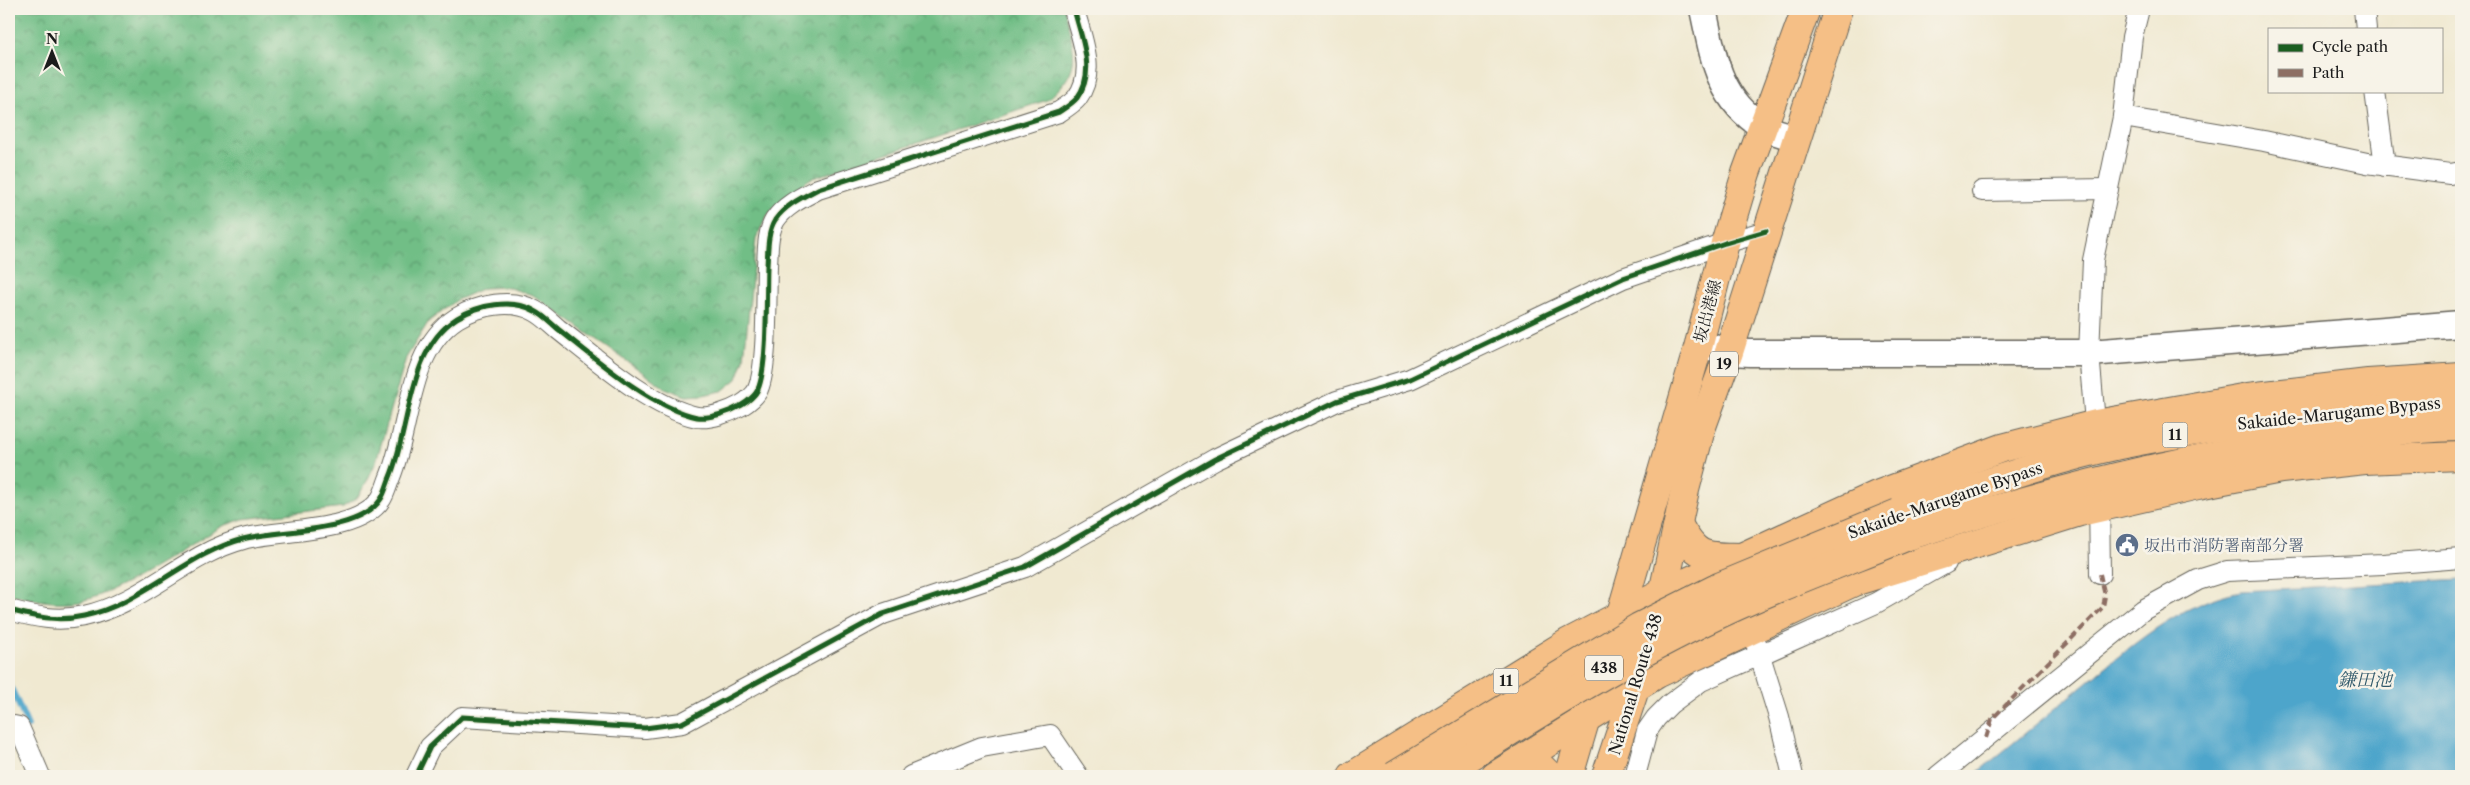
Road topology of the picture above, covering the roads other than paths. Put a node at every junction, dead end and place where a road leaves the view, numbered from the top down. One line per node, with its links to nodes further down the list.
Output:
1 (1074, 9): 35 (street)
2 (1703, 9): 10 (street)
3 (1806, 9): 10 (main road, 坂出港線 / 19)
4 (1838, 9): 11 (main road, 坂出港線 / 19)
5 (2139, 9): 9 (street)
6 (2364, 9): 7 (street)
7 (2366, 28)
8 (2375, 92): 12 (street)
9 (2123, 118): 12 (street); 14 (street)
10 (1763, 127): 11 (street); 17 (main road, 坂出港線 / 19)
11 (1795, 138): 16 (main road, 坂出港線 / 19)
12 (2385, 166): 13 (street)
13 (2461, 172)
14 (2108, 189): 15 (street); 21 (street)
15 (1982, 191)
16 (1766, 231): 17 (street); 20 (main road, 坂出港線 / 19)
17 (1725, 243): 19 (main road, 坂出港線 / 19); 43 (street)
18 (2461, 324): 21 (street)
19 (1699, 344): 20 (street); 36 (main road, 坂出港線 / 19)
20 (1729, 352): 21 (street); 29 (main road, 坂出港線 / 19)
21 (2089, 352): 25 (street)
22 (2461, 377): 25 (main road)
23 (2461, 400): 28 (main road, Sakaide-Marugame Bypass / 11)
24 (2461, 427): 28 (main road, Sakaide-Marugame Bypass / 11)
25 (2096, 429): 30 (main road)
26 (2461, 456): 27 (main road)
27 (2099, 500): 33 (street); 37 (main road)
28 (1903, 524): 47 (main road, Sakaide-Marugame Bypass / 11, bridge); 48 (main road, Sakaide-Marugame Bypass / 11, bridge)
29 (1679, 526): 30 (main road); 34 (main road, 坂出港線 / 19)
30 (1743, 556): 34 (main road)
31 (2461, 558): 55 (street)
32 (1946, 563): 37 (street)
33 (2100, 574)
34 (1663, 593): 36 (main road, 11); 38 (main road, National Route 438 / 438)
35 (9, 610)
36 (1620, 617): 39 (main road, National Route 438 / 438); 46 (main road, 11)
37 (1755, 642): 38 (main road); 53 (street); 54 (street)
38 (1636, 688): 39 (main road); 52 (main road, National Route 438 / 438)
39 (1586, 718): 41 (main road); 51 (main road, National Route 438 / 438)
40 (9, 725): 42 (street)
41 (1520, 761): 49 (main road); 50 (main road)
42 (40, 776)
43 (416, 776)
44 (911, 776): 45 (street)
45 (1078, 776)
46 (1352, 776)
47 (1394, 776)
48 (1440, 776)
49 (1495, 776)
50 (1550, 776)
51 (1569, 776)
52 (1606, 776)
53 (1635, 776)
54 (1793, 776)
55 (1938, 776)

